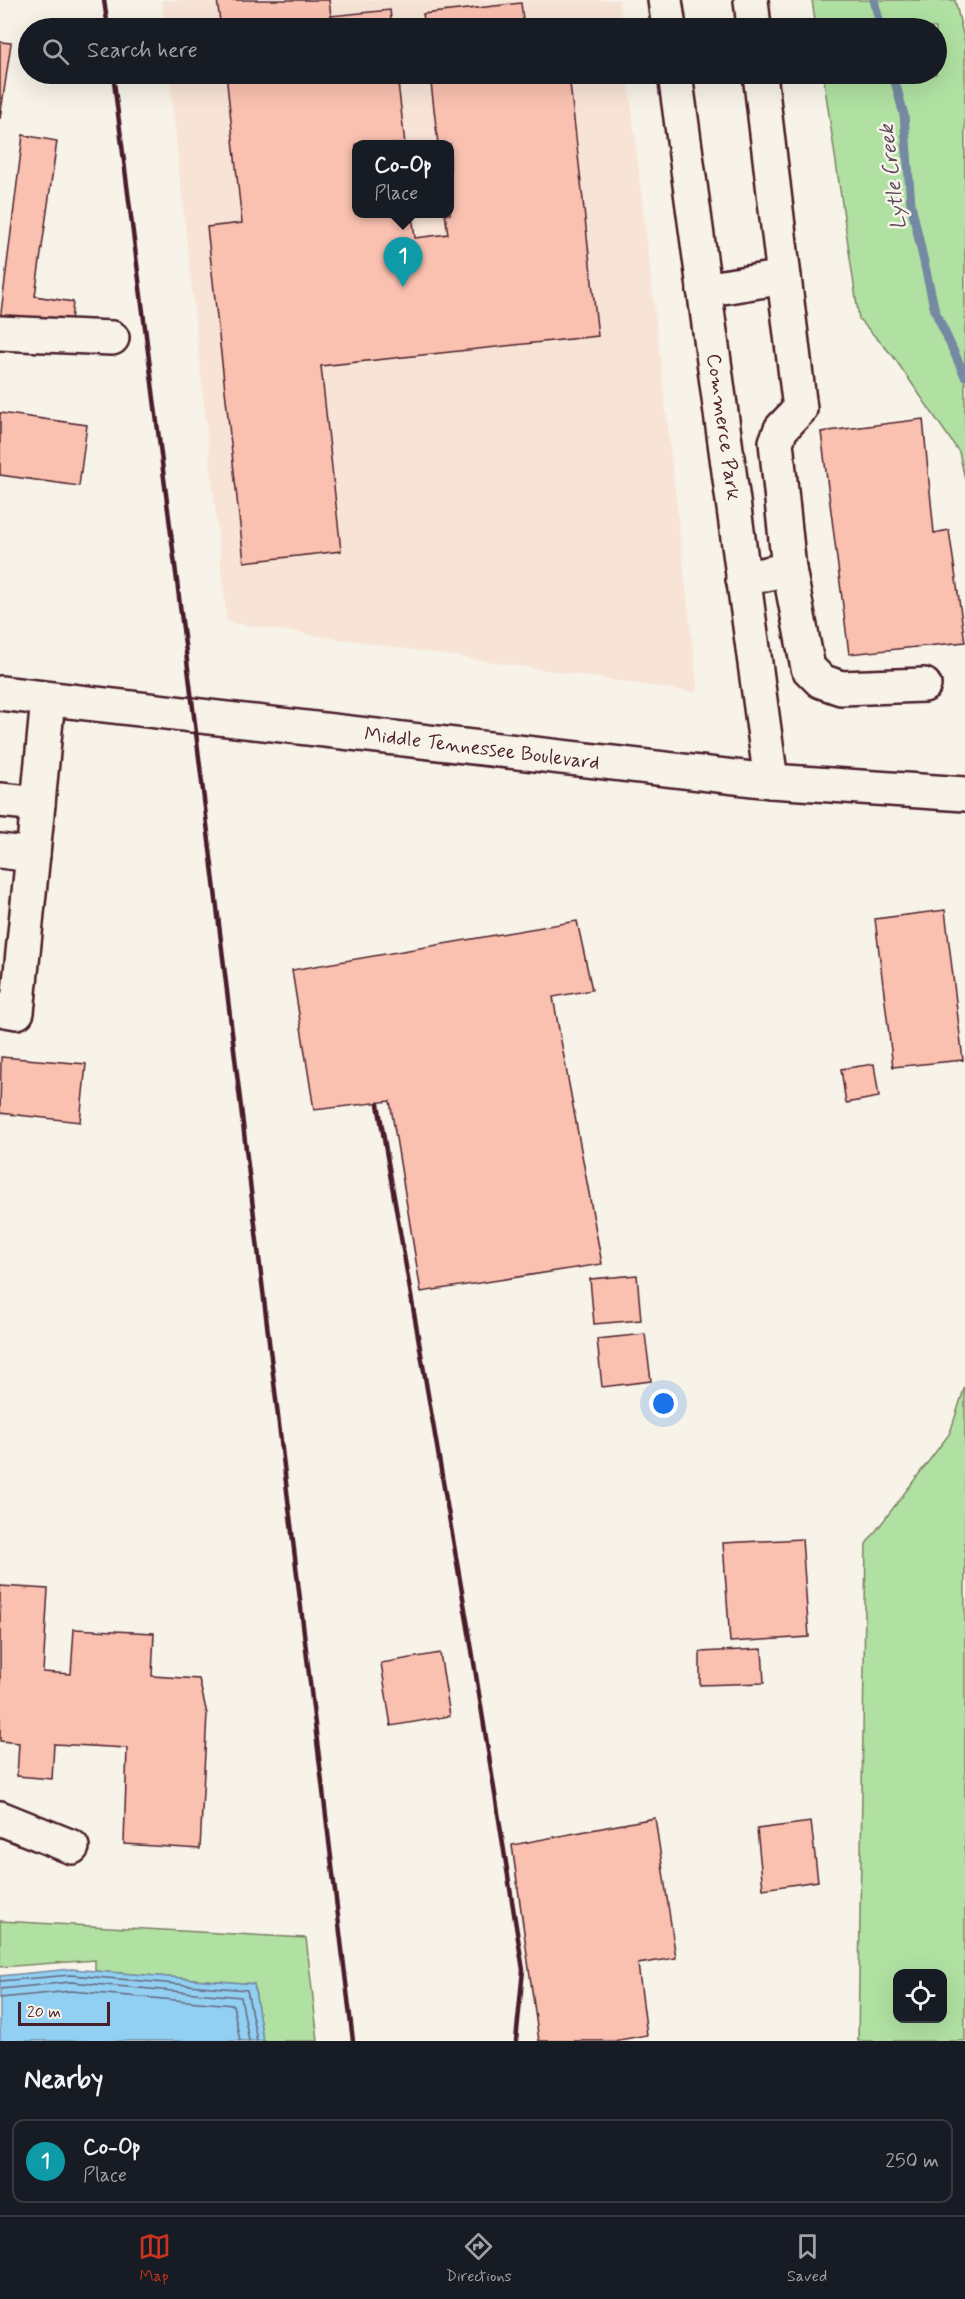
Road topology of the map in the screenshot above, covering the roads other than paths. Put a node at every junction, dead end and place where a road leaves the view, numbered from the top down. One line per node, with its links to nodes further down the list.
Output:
1 (665, 0): 3 (main road)
2 (751, 0): 4 (main road)
3 (668, 18)
4 (753, 18)
5 (676, 84): 8 (main road, Commerce Park)
6 (761, 84): 7 (main road)
7 (784, 277): 8 (main road); 11 (main road)
8 (704, 290): 12 (main road, Commerce Park)
9 (0, 333): 10 (main road)
10 (112, 338)
11 (789, 569): 12 (main road); 13 (main road)
12 (743, 579): 16 (main road, Commerce Park)
13 (924, 685)
14 (0, 693): 15 (main road, Middle Tennessee Boulevard)
15 (48, 699): 16 (main road, Middle Tennessee Boulevard); 19 (main road)
16 (771, 782): 17 (main road, Middle Tennessee Boulevard)
17 (965, 794)
18 (0, 800): 19 (main road)
19 (38, 804): 21 (main road)
20 (0, 851): 21 (main road)
21 (33, 855): 22 (main road)
22 (12, 942): 23 (main road)
23 (10, 978): 24 (main road)
24 (0, 1010)
25 (0, 1818): 26 (main road)
26 (72, 1847)

